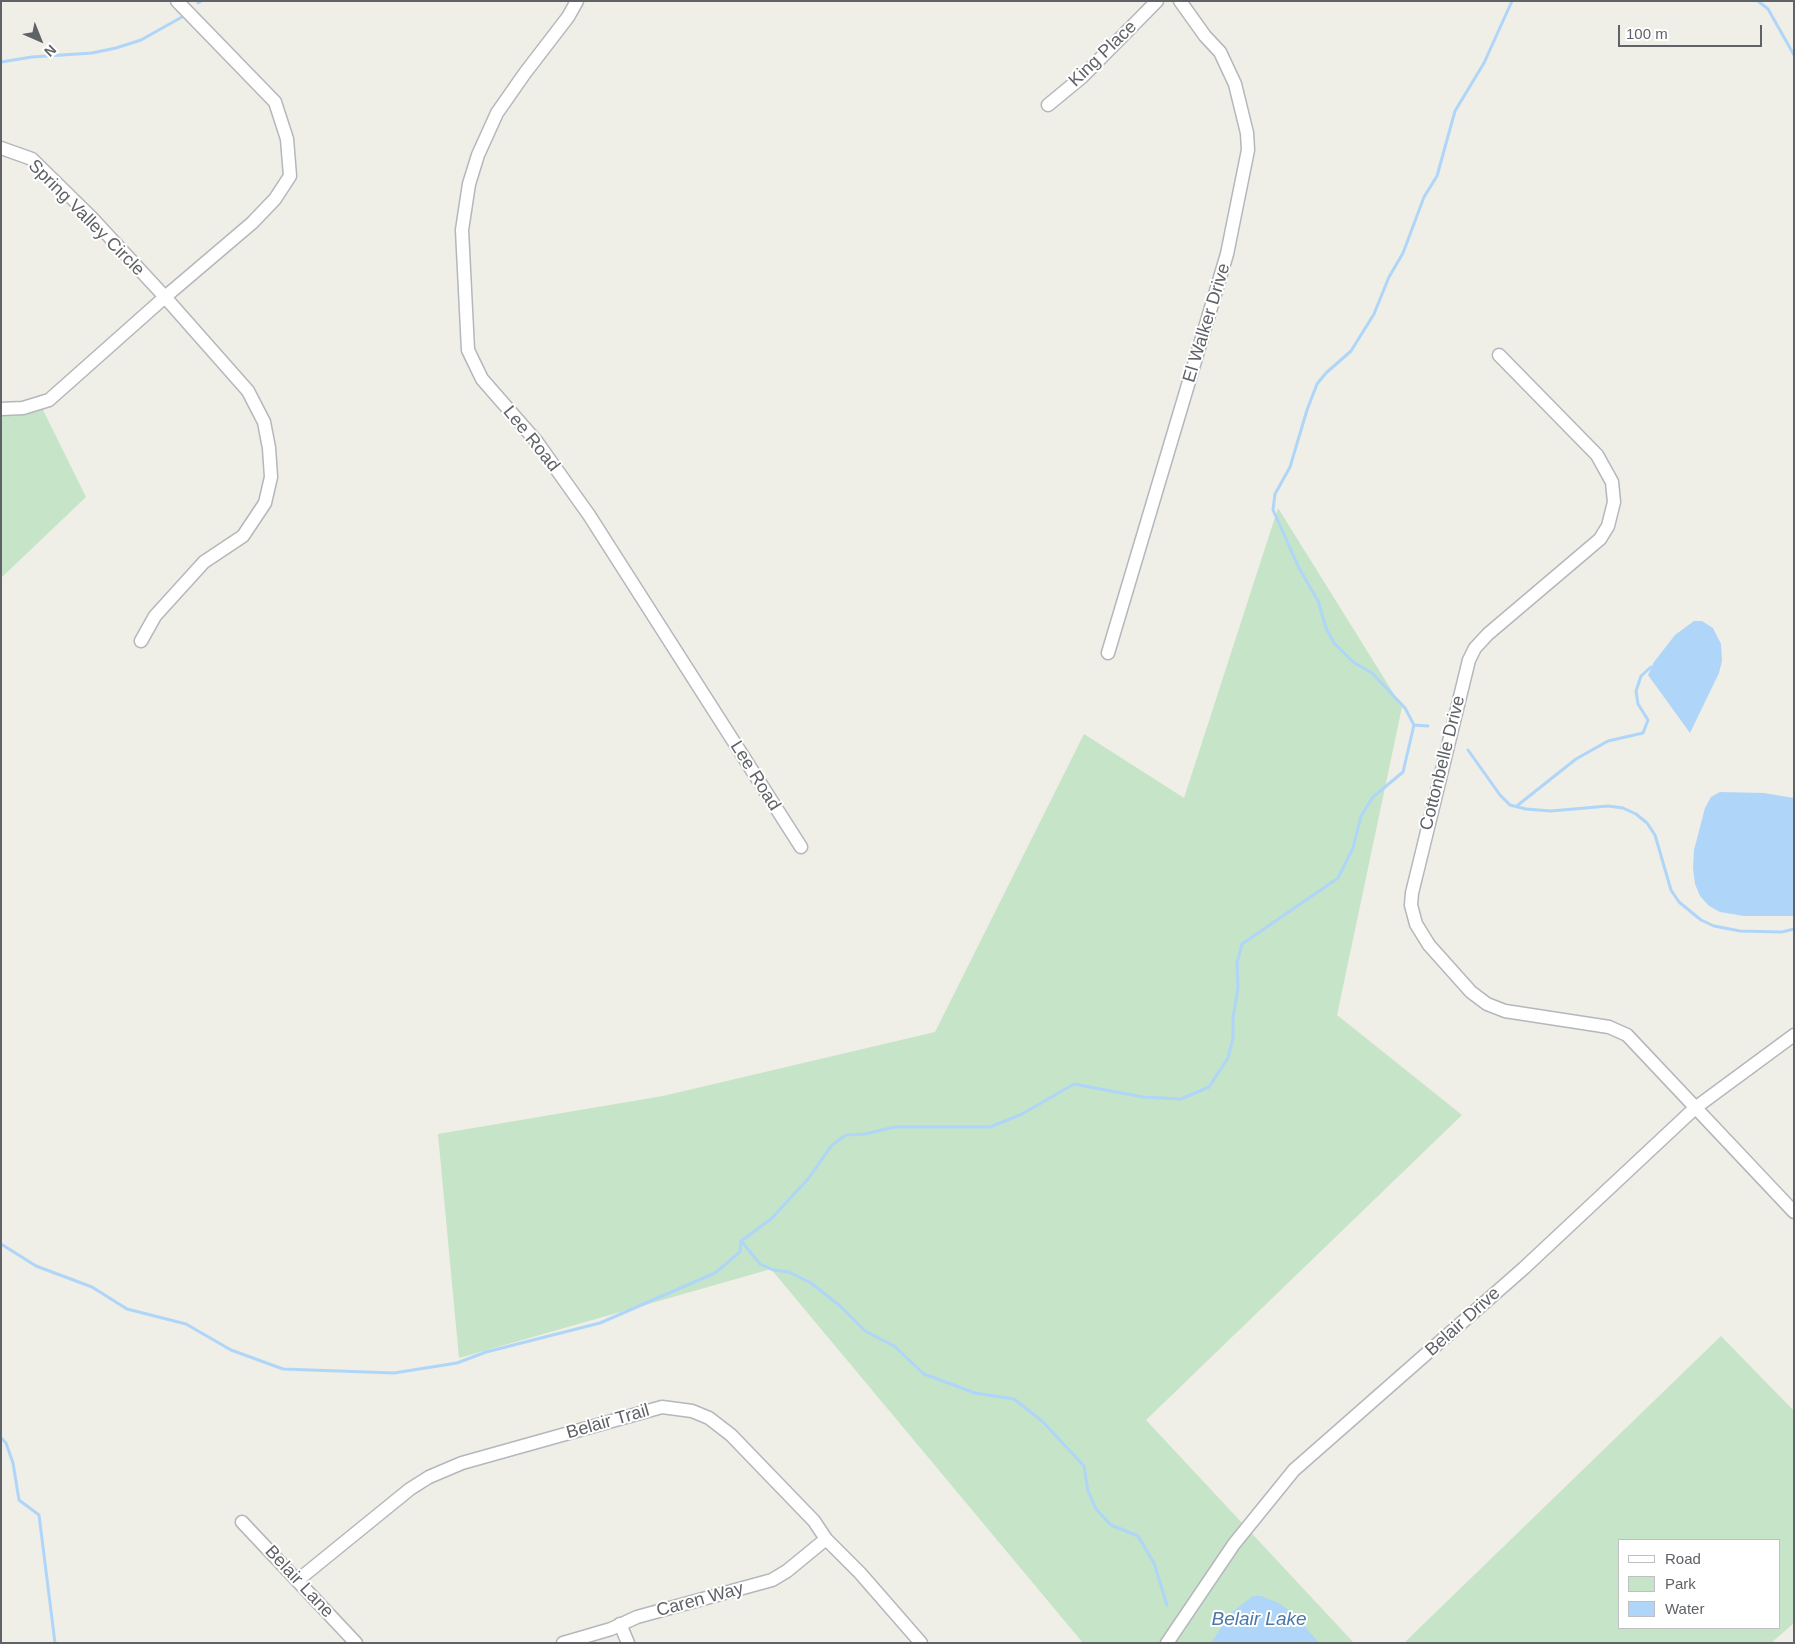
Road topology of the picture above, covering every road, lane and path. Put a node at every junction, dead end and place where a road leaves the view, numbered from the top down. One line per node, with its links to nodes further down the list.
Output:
1 (177, 1): 7 (street)
2 (577, 1): 12 (street, Lee Road)
3 (1157, 1): 5 (street, King Place)
4 (1180, 1): 11 (street, El Walker Drive)
5 (1048, 105)
6 (1, 148): 7 (street, Spring Valley Circle)
7 (164, 297): 9 (street); 10 (street, Spring Valley Circle)
8 (1499, 355): 14 (street, Cottonbelle Drive)
9 (1, 409)
10 (141, 641)
11 (1108, 653)
12 (801, 847)
13 (1794, 1034): 14 (street, Belair Drive)
14 (1695, 1108): 15 (street, Cottonbelle Drive); 24 (street, Belair Drive)
15 (1794, 1212)
16 (242, 1522): 18 (street, Belair Lane)
17 (826, 1539): 18 (street, Belair Trail); 19 (street, Caren Way); 23 (street, Belair Trail)
18 (298, 1580): 20 (street, Belair Lane)
19 (620, 1624): 21 (street, Caren Way); 22 (street)
20 (356, 1643)
21 (563, 1643)
22 (628, 1643)
23 (921, 1643)
24 (1167, 1643)

